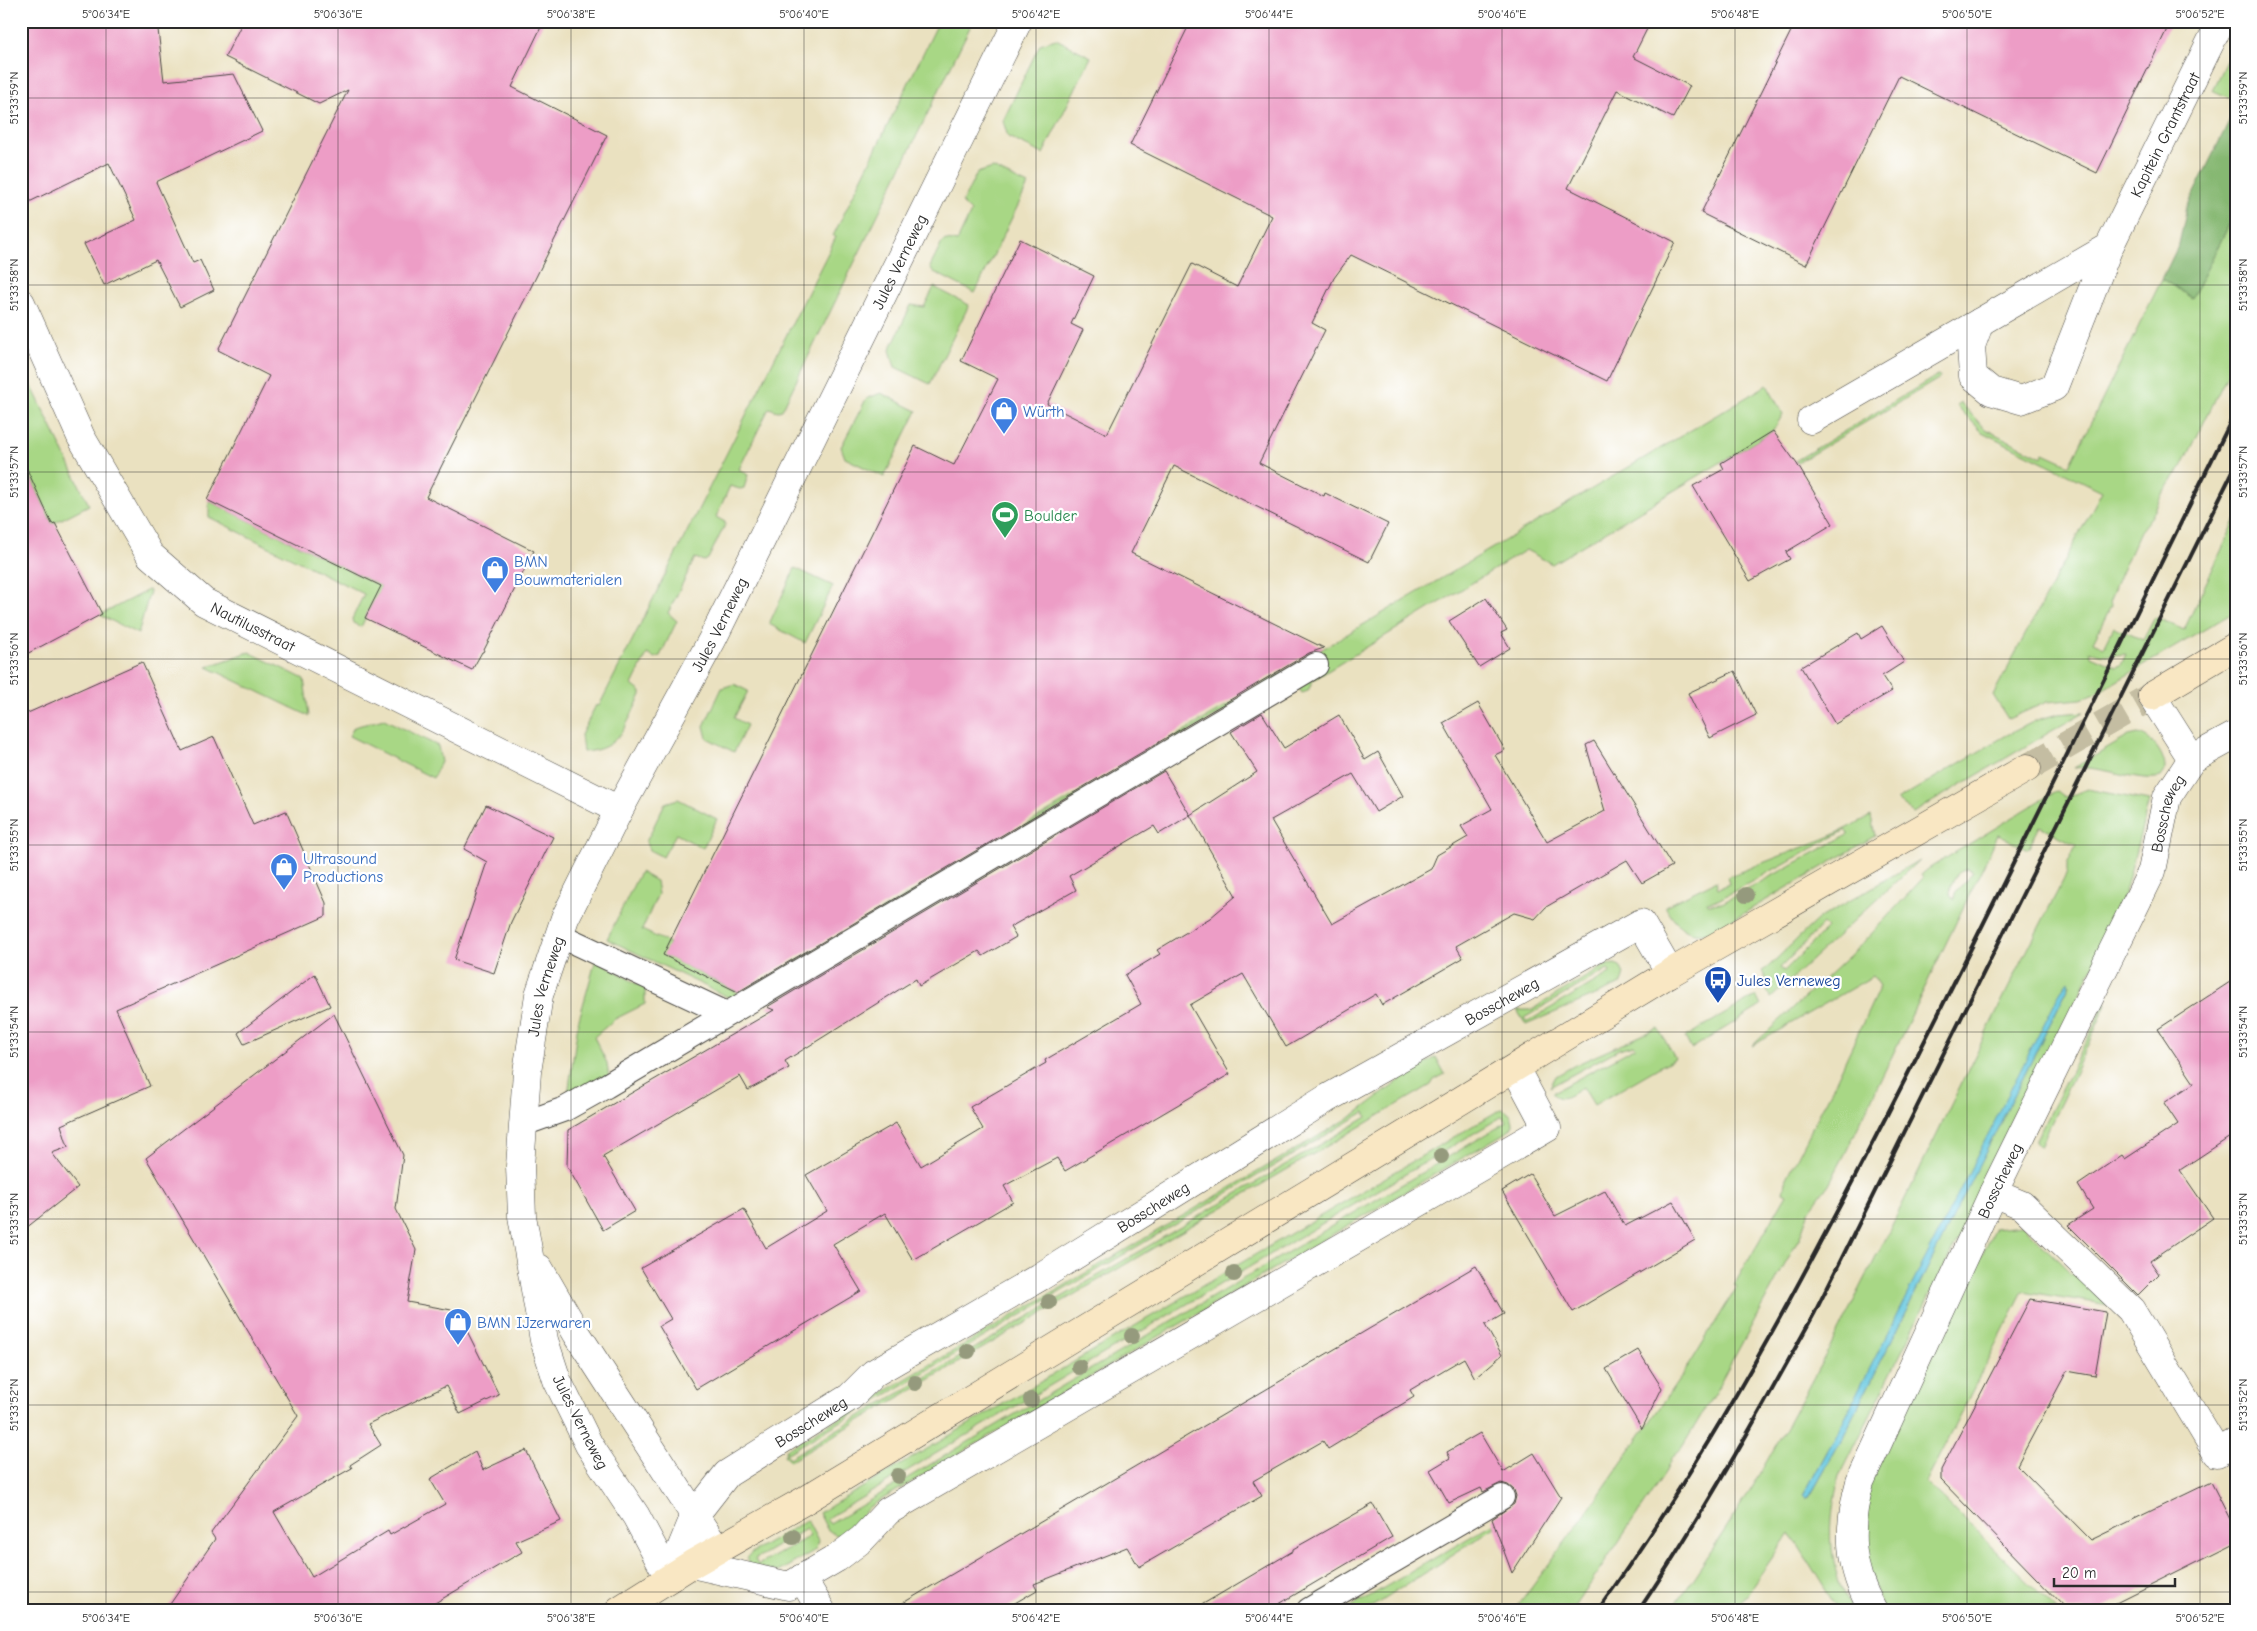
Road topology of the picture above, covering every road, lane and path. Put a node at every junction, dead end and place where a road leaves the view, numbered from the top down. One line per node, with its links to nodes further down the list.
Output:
1 (1018, 21): 13 (street, Jules Verneweg)
2 (2221, 21): 3 (street, Kapitein Grantstraat)
3 (2109, 247): 5 (street); 5 (street, Kapitein Grantstraat)
4 (21, 304): 13 (street, Nautilusstraat)
5 (1980, 322): 6 (street)
6 (1811, 420)
7 (2236, 646): 9 (main road, Bosscheweg)
8 (1316, 665): 16 (lane)
9 (2152, 696): 11 (street, Bosscheweg)
10 (2236, 734): 11 (street, Bosscheweg)
11 (2192, 759): 19 (street, Bosscheweg)
12 (2027, 768): 15 (main road)
13 (619, 810): 14 (street, Jules Verneweg)
14 (559, 935): 16 (lane); 18 (street, Jules Verneweg)
15 (1670, 974): 17 (main road); 23 (street, Bosscheweg)
16 (728, 1014): 18 (lane)
17 (1515, 1068): 24 (main road); 27 (street)
18 (523, 1124): 20 (street, Jules Verneweg)
19 (1993, 1193): 21 (street); 31 (street, Bosscheweg)
20 (530, 1251): 23 (street, Jules Verneweg); 26 (street, Jules Verneweg)
21 (2236, 1441)
22 (1502, 1497): 30 (lane)
23 (695, 1515): 24 (street, Jules Verneweg); 26 (street, Bosscheweg)
24 (717, 1550): 25 (main road)
25 (692, 1564): 26 (main road); 27 (street)
26 (669, 1578): 28 (main road)
27 (802, 1578): 29 (street)
28 (619, 1610)
29 (821, 1610)
30 (1309, 1610)
31 (1873, 1610)

